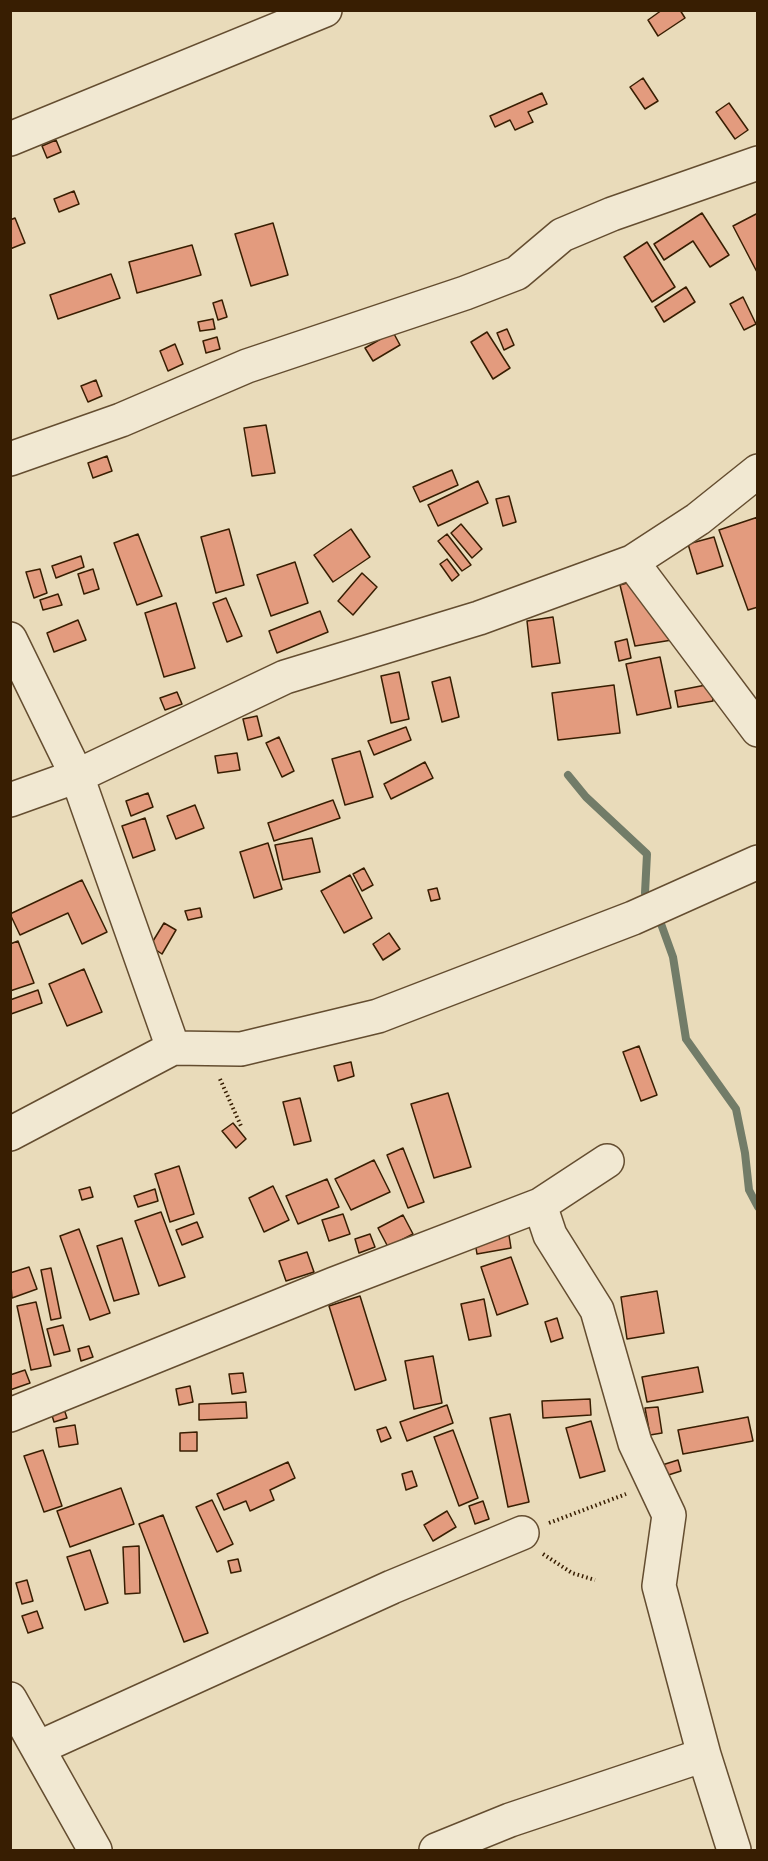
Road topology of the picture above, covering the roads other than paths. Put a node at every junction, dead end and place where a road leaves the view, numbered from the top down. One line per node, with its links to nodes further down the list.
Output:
1 (325, 10): 2 (street)
2 (10, 139)
3 (758, 163): 4 (street)
4 (10, 459)
5 (758, 471): 6 (street)
6 (632, 562): 8 (street); 9 (street)
7 (10, 639): 9 (street)
8 (758, 730)
9 (77, 776): 10 (street); 12 (street)
10 (10, 800)
11 (758, 862): 12 (street)
12 (184, 1048): 13 (street)
13 (10, 1134)
14 (607, 1161): 15 (street)
15 (540, 1205): 16 (street); 20 (street)
16 (10, 1415)
17 (522, 1533): 19 (street)
18 (10, 1699): 19 (street)
19 (38, 1748): 21 (street)
20 (704, 1755): 22 (street); 23 (street)
21 (95, 1851)
22 (436, 1851)
23 (734, 1851)

